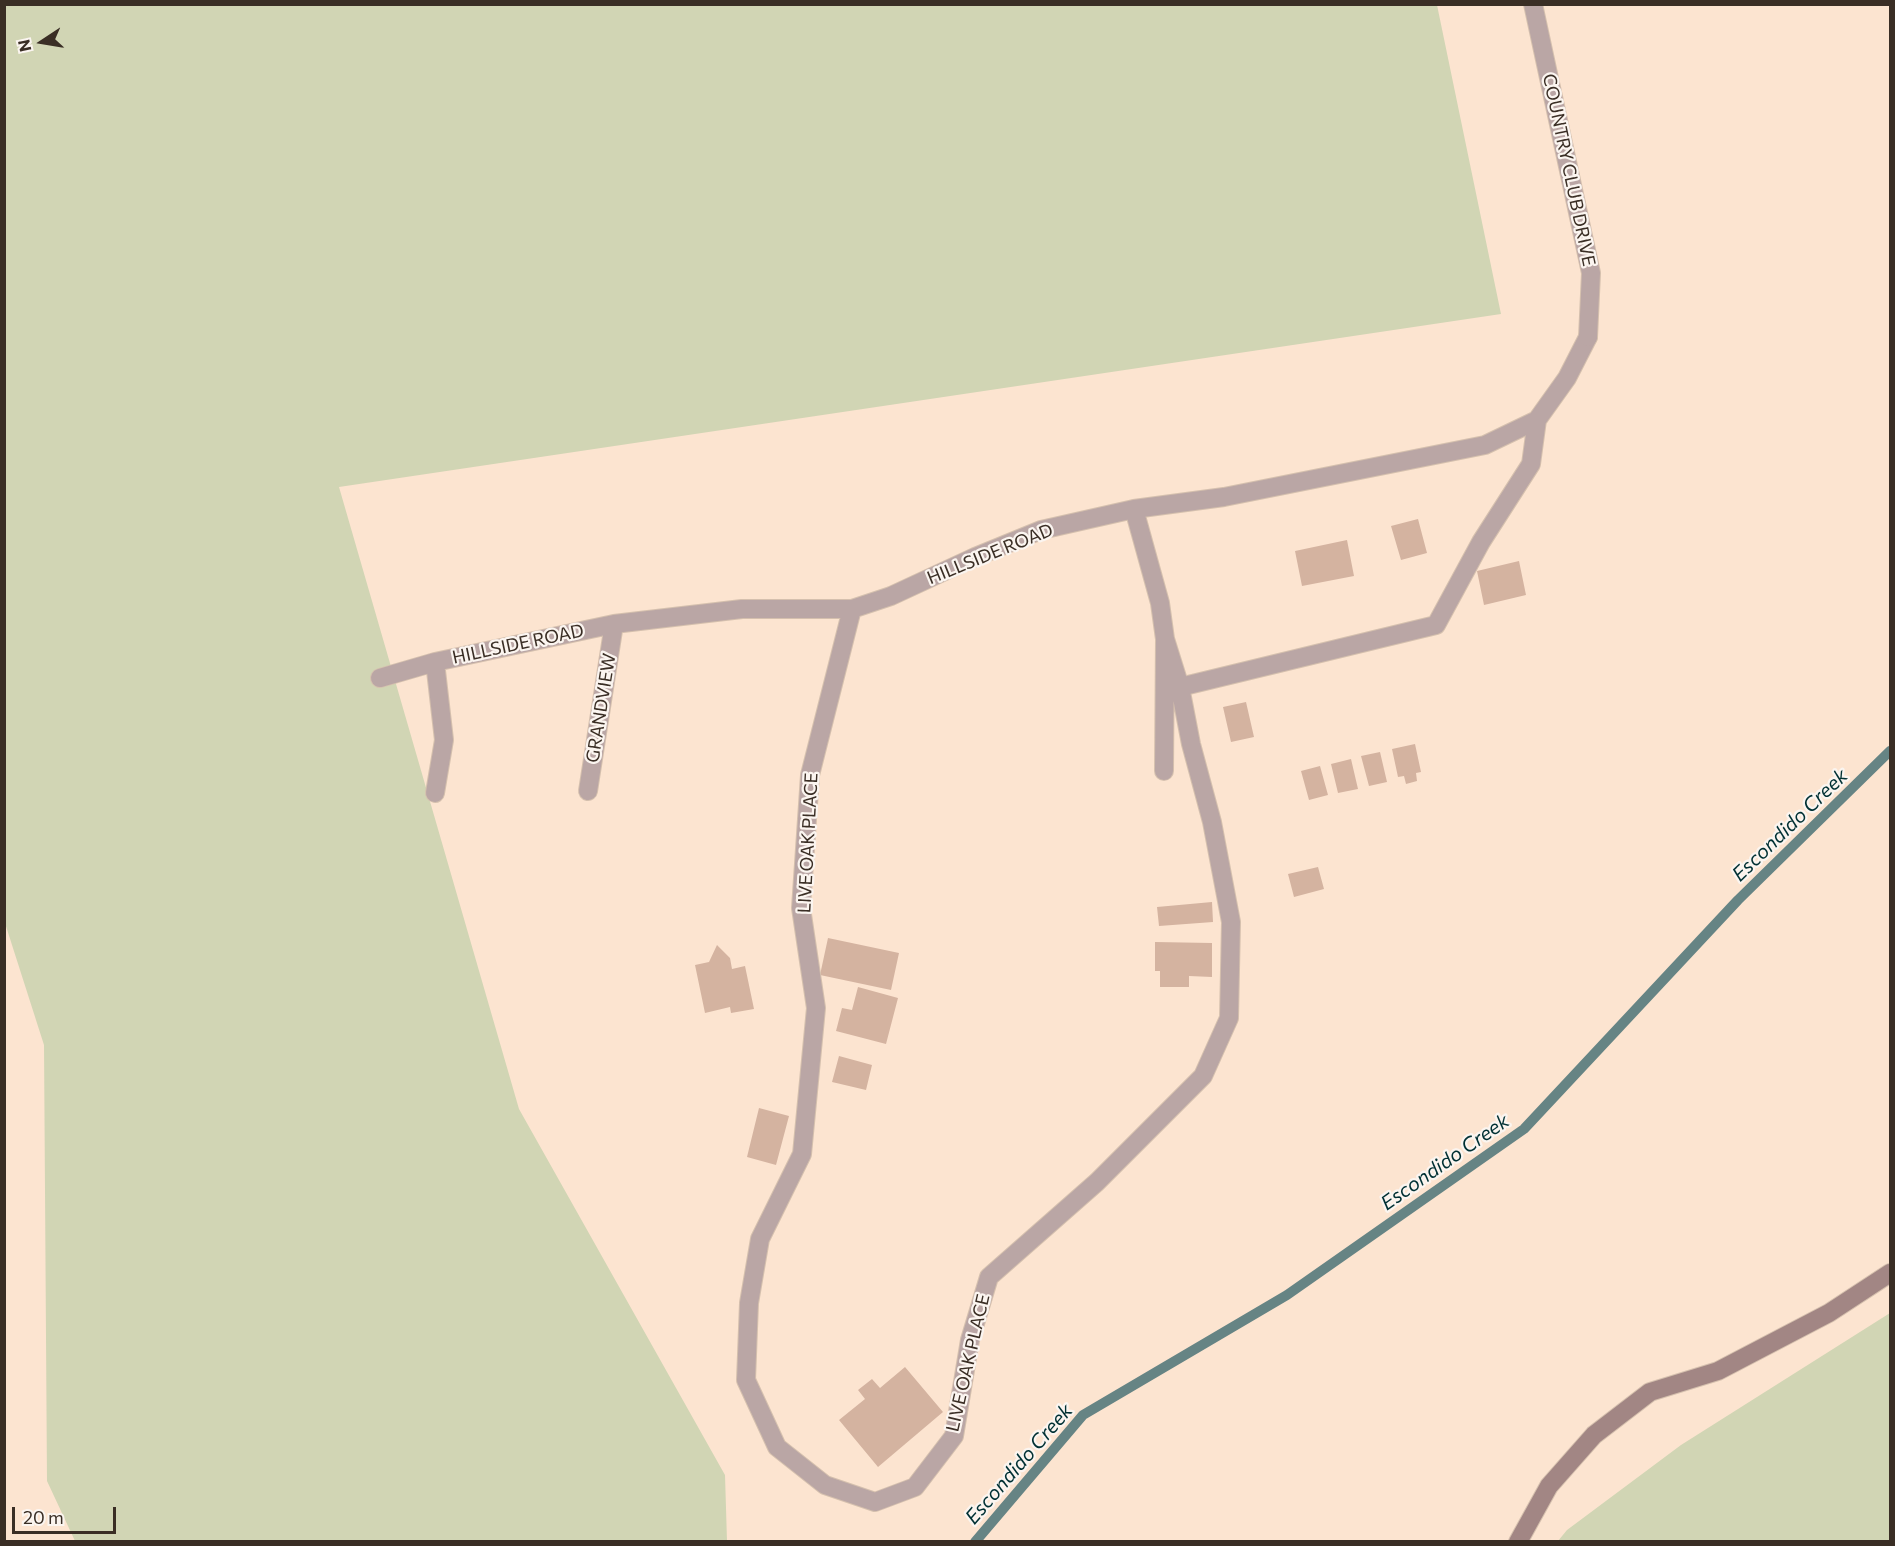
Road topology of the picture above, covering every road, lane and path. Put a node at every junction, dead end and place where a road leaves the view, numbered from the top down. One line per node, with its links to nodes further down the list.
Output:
1 (1533, 4): 2 (street, COUNTRY CLUB DRIVE)
2 (1538, 420): 3 (street, HILLSIDE ROAD); 9 (street)
3 (1134, 509): 4 (street, HILLSIDE ROAD); 6 (street)
4 (852, 609): 5 (street, HILLSIDE ROAD); 9 (street, LIVE OAK PLACE)
5 (614, 624): 7 (street, HILLSIDE ROAD); 11 (street, GRANDVIEW)
6 (1165, 639): 9 (street, LIVE OAK PLACE); 10 (street)
7 (435, 662): 8 (street, HILLSIDE ROAD); 12 (street)
8 (380, 678)
9 (1180, 687)
10 (1164, 771)
11 (588, 791)
12 (435, 793)
13 (1890, 1273): 14 (main road)
14 (1518, 1542)

